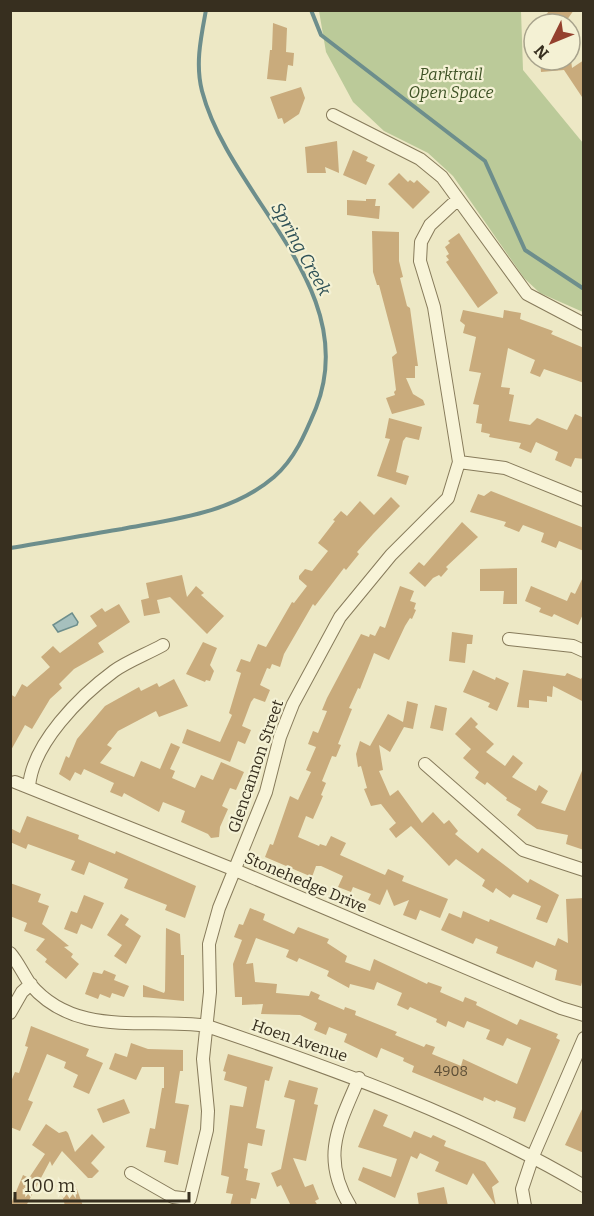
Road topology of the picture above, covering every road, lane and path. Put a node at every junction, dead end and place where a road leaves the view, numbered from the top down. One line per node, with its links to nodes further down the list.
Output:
1 (333, 115): 2 (street)
2 (457, 200): 3 (street); 4 (street, Glencannon Street)
3 (584, 324)
4 (459, 462): 5 (street); 12 (street, Glencannon Street)
5 (584, 500)
6 (509, 639): 8 (street)
7 (163, 645): 11 (street)
8 (584, 651)
9 (425, 764): 13 (street)
10 (15, 782): 11 (street, Stonehedge Drive)
11 (29, 787): 12 (street, Stonehedge Drive)
12 (235, 870): 17 (street, Stonehedge Drive); 18 (street, Glencannon Street)
13 (584, 870)
14 (10, 953): 15 (street, Hoen Avenue)
15 (31, 984): 16 (street); 18 (street, Hoen Avenue)
16 (10, 1013)
17 (584, 1015)
18 (207, 1026): 20 (street, Hoen Avenue); 22 (street, Glencannon Street)
19 (584, 1038): 21 (street)
20 (359, 1078): 21 (street, Hoen Avenue); 24 (street)
21 (533, 1156): 23 (street, Hoen Avenue); 25 (street)
22 (131, 1173)
23 (584, 1186)
24 (350, 1206)
25 (525, 1206)

